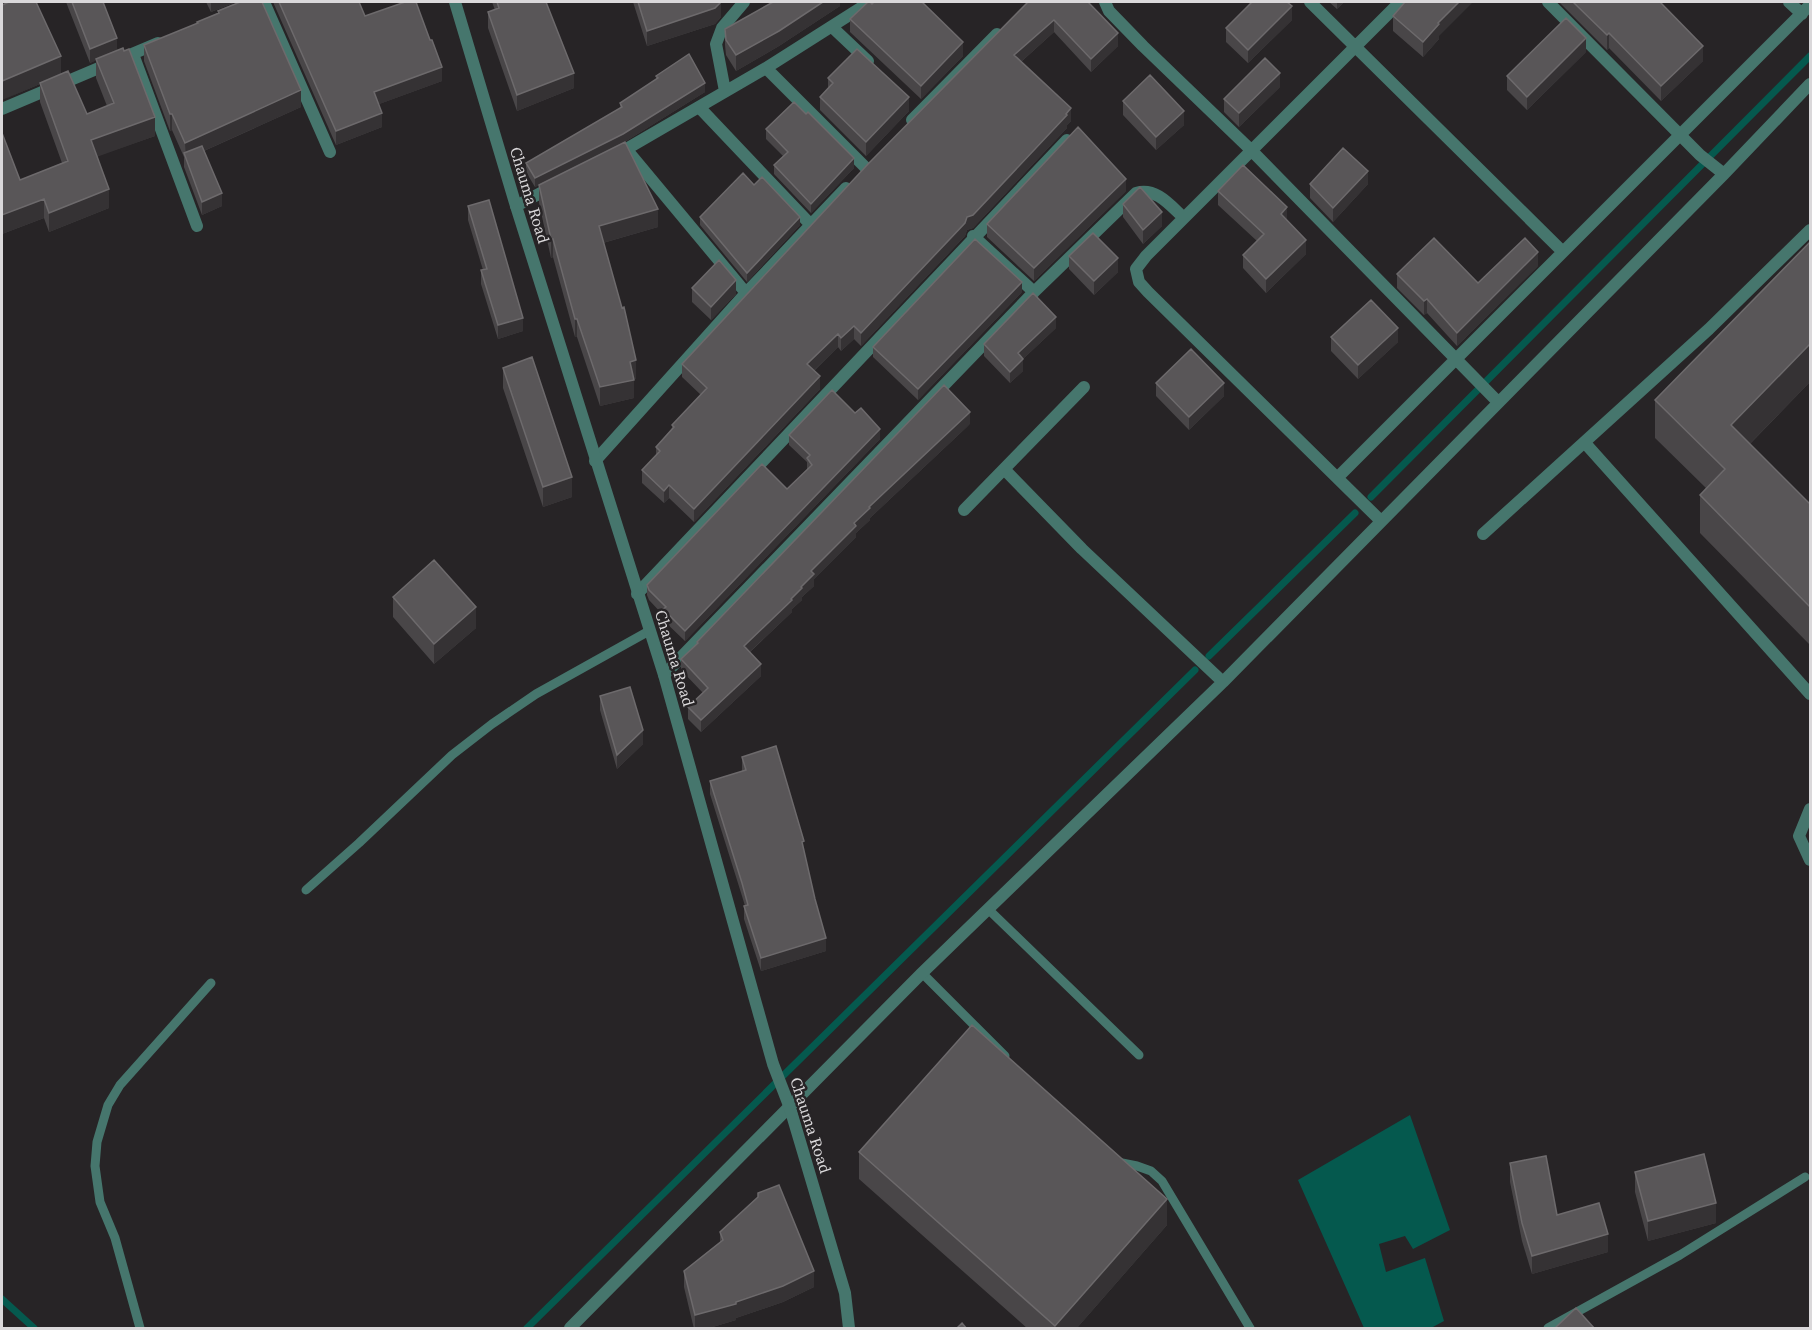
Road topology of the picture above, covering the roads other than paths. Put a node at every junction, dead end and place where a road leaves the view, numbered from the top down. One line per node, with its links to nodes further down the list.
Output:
1 (264, 2): 27 (street)
2 (455, 2): 31 (street, Chauma Road)
3 (744, 2): 19 (street)
4 (870, 2): 12 (street)
5 (1105, 2): 26 (street)
6 (1310, 2): 14 (street)
7 (1400, 2): 14 (street)
8 (1548, 2): 24 (street)
9 (1789, 2): 10 (street)
10 (1806, 10): 24 (street)
11 (1006, 24): 22 (street)
12 (832, 27): 16 (street); 17 (street)
13 (174, 36): 15 (street)
14 (1356, 46): 26 (street); 37 (street)
15 (133, 54): 21 (street); 34 (street)
16 (765, 68): 19 (street); 33 (street)
17 (881, 72)
18 (1810, 84): 29 (street)
19 (725, 92): 20 (street)
20 (699, 107): 25 (street); 33 (street)
21 (2, 109)
22 (905, 127)
23 (1072, 135): 36 (street)
24 (1681, 135): 29 (street); 37 (street)
25 (627, 150): 28 (street); 39 (street)
26 (1251, 150): 32 (street); 40 (street)
27 (330, 152)
28 (607, 160)
29 (1720, 171): 42 (street)
30 (566, 180): 31 (street)
31 (516, 206): 44 (street, Chauma Road)
32 (1184, 218): 38 (street); 46 (street)
33 (811, 225): 39 (street)
34 (197, 226)
35 (1810, 230): 43 (street)
36 (974, 237): 38 (street); 50 (street)
37 (1563, 252): 40 (street)
38 (1034, 292): 52 (street)
39 (746, 293): 44 (street)
40 (1456, 359): 42 (street); 46 (street)
41 (1084, 387): 45 (street)
42 (1498, 402): 48 (street)
43 (1585, 443): 49 (street); 54 (street)
44 (595, 461): 50 (street, Chauma Road)
45 (1004, 469): 47 (street); 53 (street)
46 (1338, 477): 48 (street)
47 (964, 510)
48 (1381, 520): 53 (street)
49 (1483, 534)
50 (637, 594): 51 (street, Chauma Road)
51 (650, 631): 52 (street, Chauma Road); 57 (lane)
52 (664, 675): 63 (street, Chauma Road)
53 (1223, 682): 58 (street)
54 (1810, 694)
55 (1810, 809): 56 (street)
56 (1810, 860)
57 (306, 890)
58 (987, 909): 59 (street); 61 (lane)
59 (922, 973): 62 (lane); 63 (street)
60 (211, 983): 66 (lane)
61 (1139, 1055)
62 (1012, 1063)
63 (790, 1108): 67 (street); 68 (street, Chauma Road)
64 (1111, 1158): 69 (lane)
65 (1805, 1177): 70 (lane)
66 (140, 1329)
67 (570, 1329)
68 (849, 1329)
69 (1250, 1329)
70 (1548, 1329)

